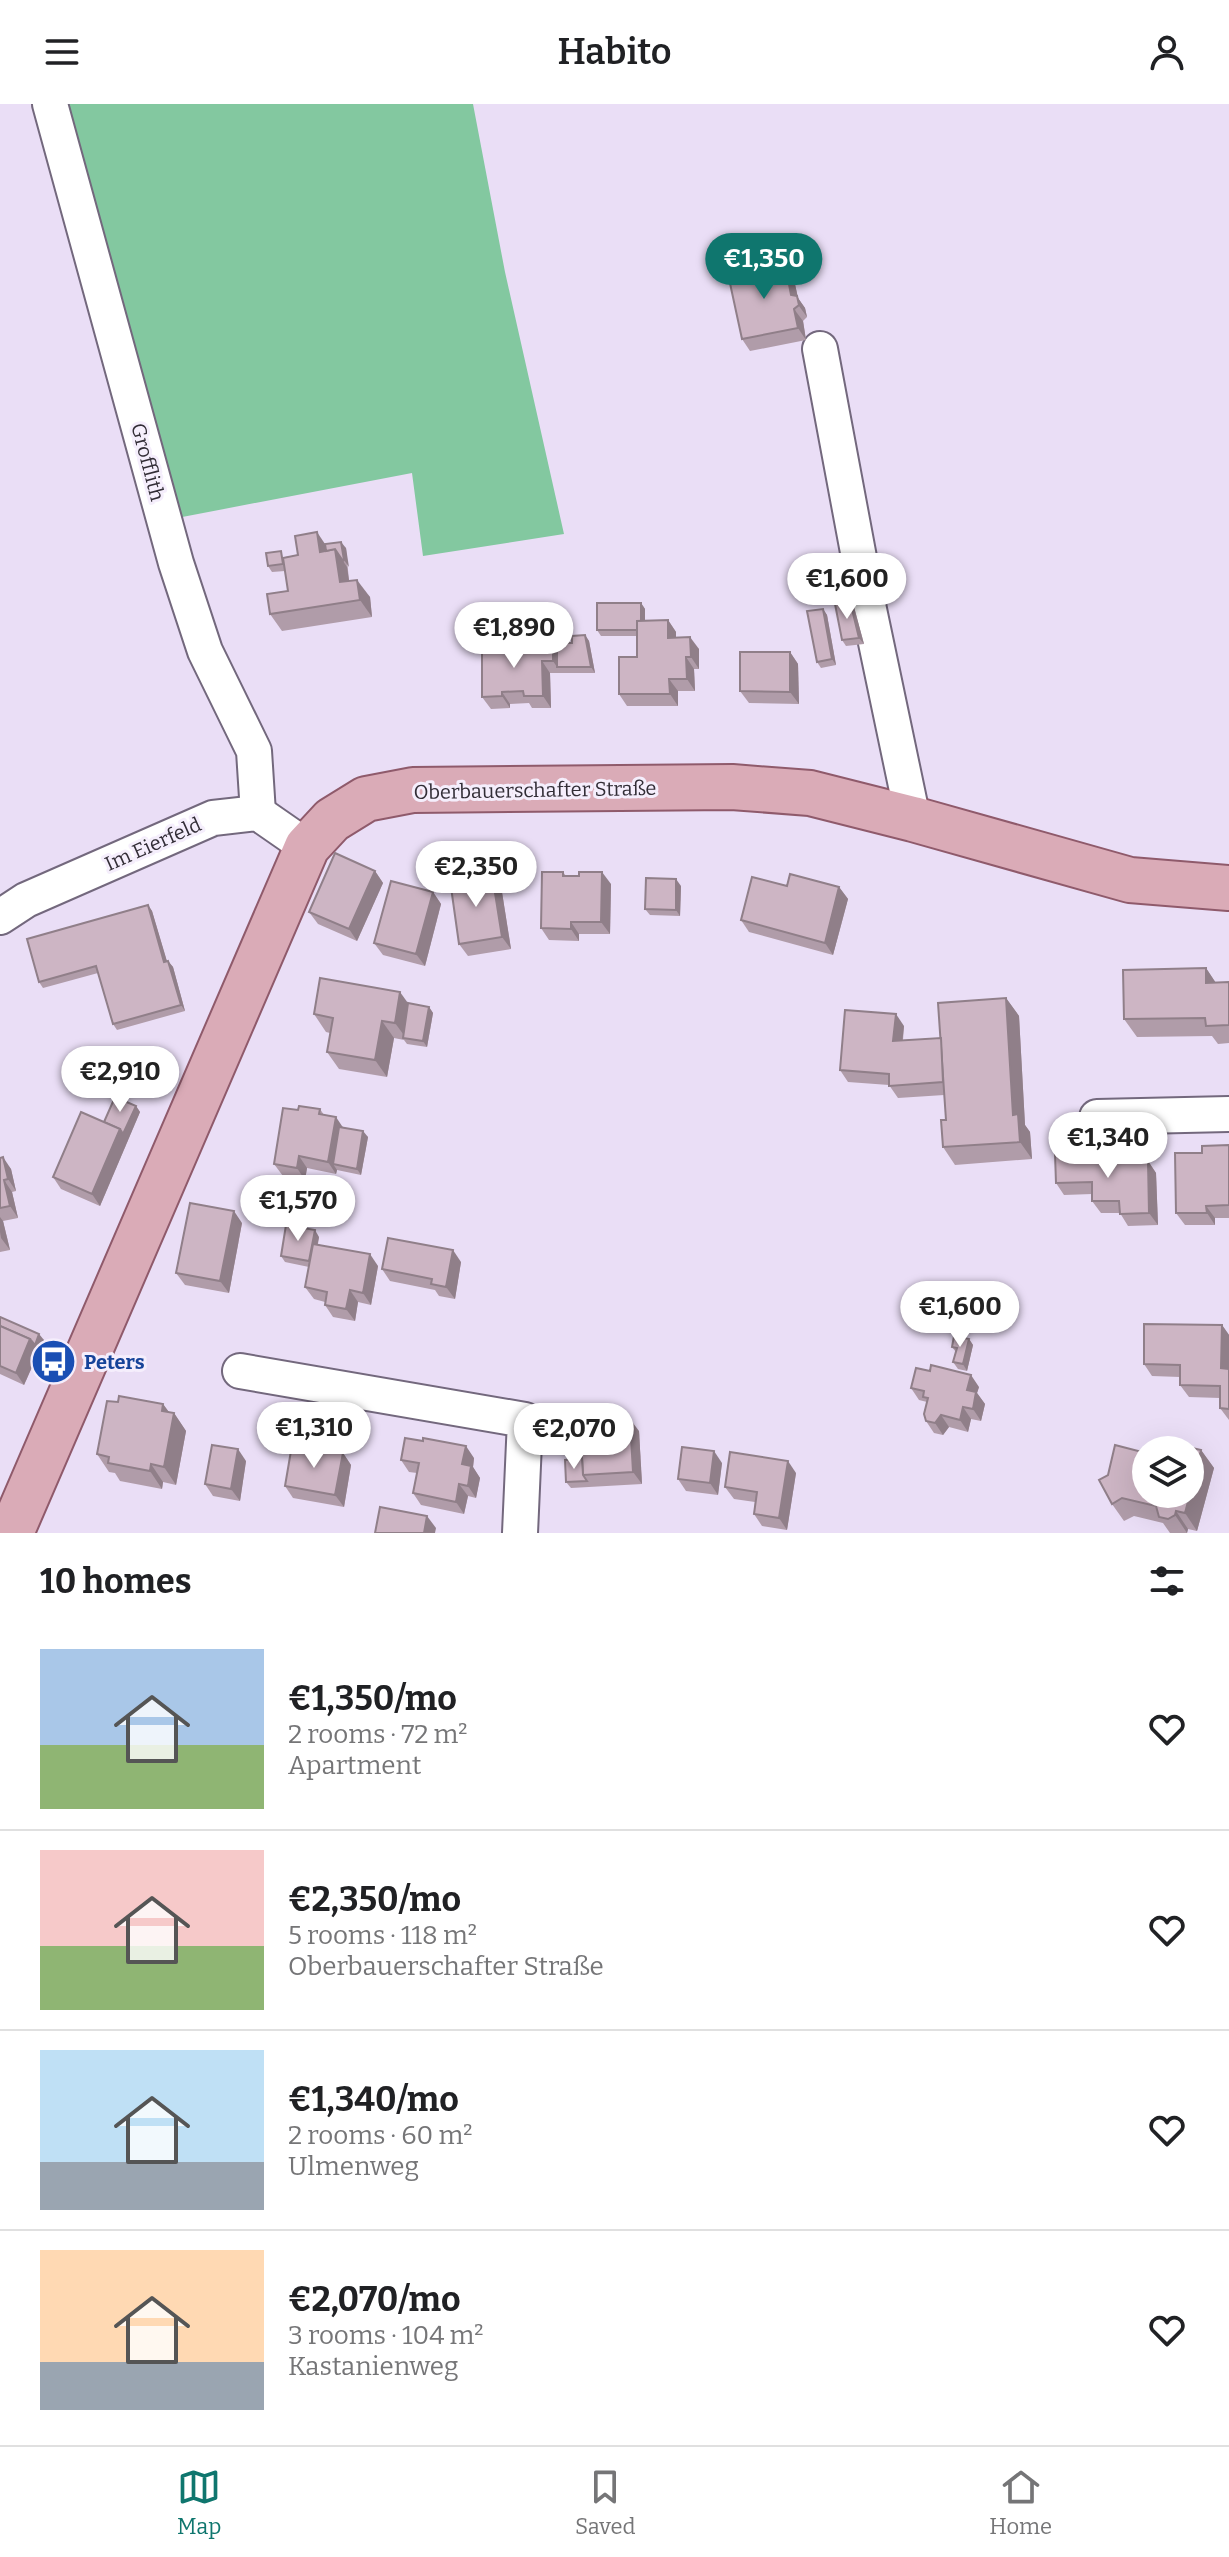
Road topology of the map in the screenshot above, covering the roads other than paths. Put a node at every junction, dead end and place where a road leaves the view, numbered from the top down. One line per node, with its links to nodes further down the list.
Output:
1 (50, 104): 3 (street, Grofflith)
2 (820, 349): 4 (street)
3 (258, 813): 5 (street); 7 (street, Im Eierfeld)
4 (913, 819): 5 (main road, Oberbauerschafter Straße); 6 (main road, Oberbauerschafter Straße)
5 (307, 847): 11 (main road, Oberbauerschafter Straße)
6 (1229, 888)
7 (0, 917)
8 (1229, 1114): 9 (street)
9 (1097, 1117)
10 (240, 1371): 12 (street)
11 (11, 1533)
12 (520, 1533)

